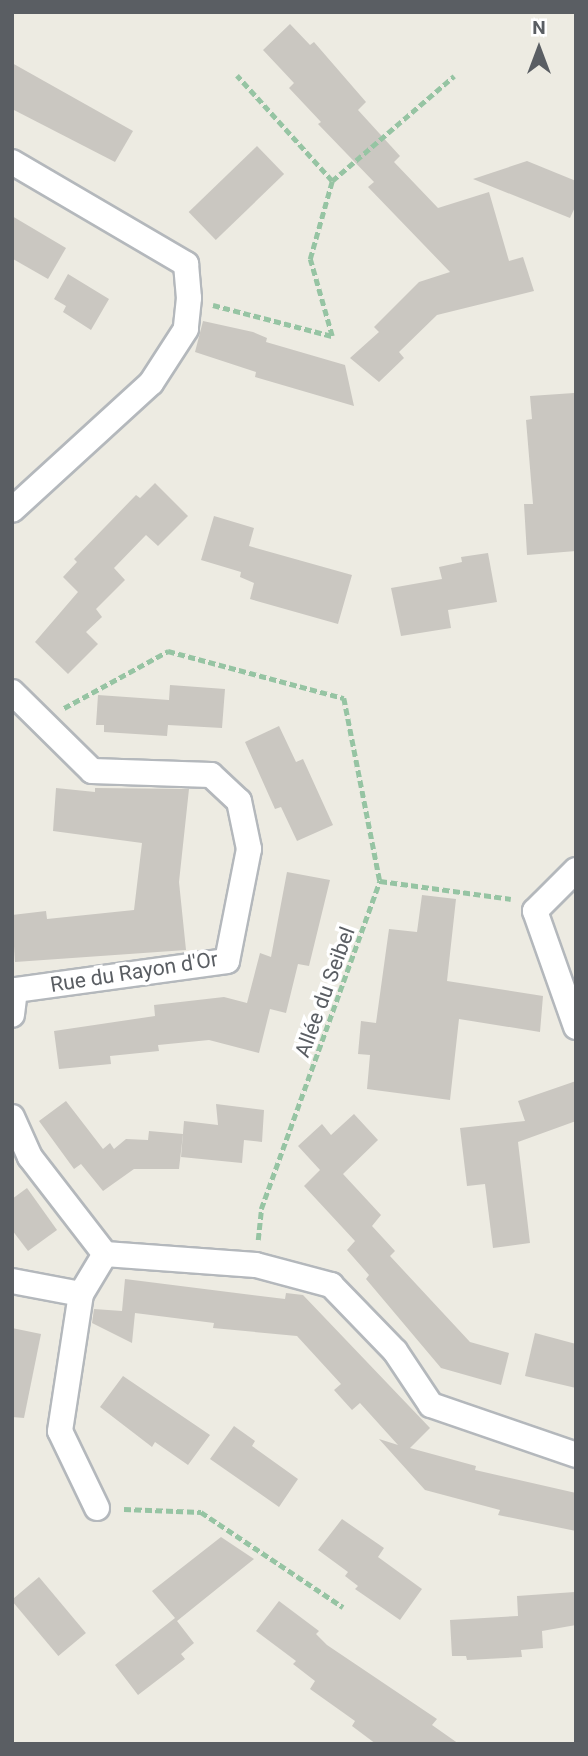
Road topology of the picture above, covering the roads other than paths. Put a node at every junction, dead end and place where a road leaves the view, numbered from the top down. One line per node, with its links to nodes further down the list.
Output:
1 (12, 162): 2 (street)
2 (12, 510)
3 (12, 692): 5 (street, Rue du Rayon d'Or)
4 (576, 870): 6 (street)
5 (12, 1016)
6 (576, 1027)
7 (12, 1117): 8 (street)
8 (105, 1254): 10 (street); 11 (street)
9 (12, 1281): 10 (street)
10 (81, 1294): 12 (street)
11 (576, 1455)
12 (97, 1508)

